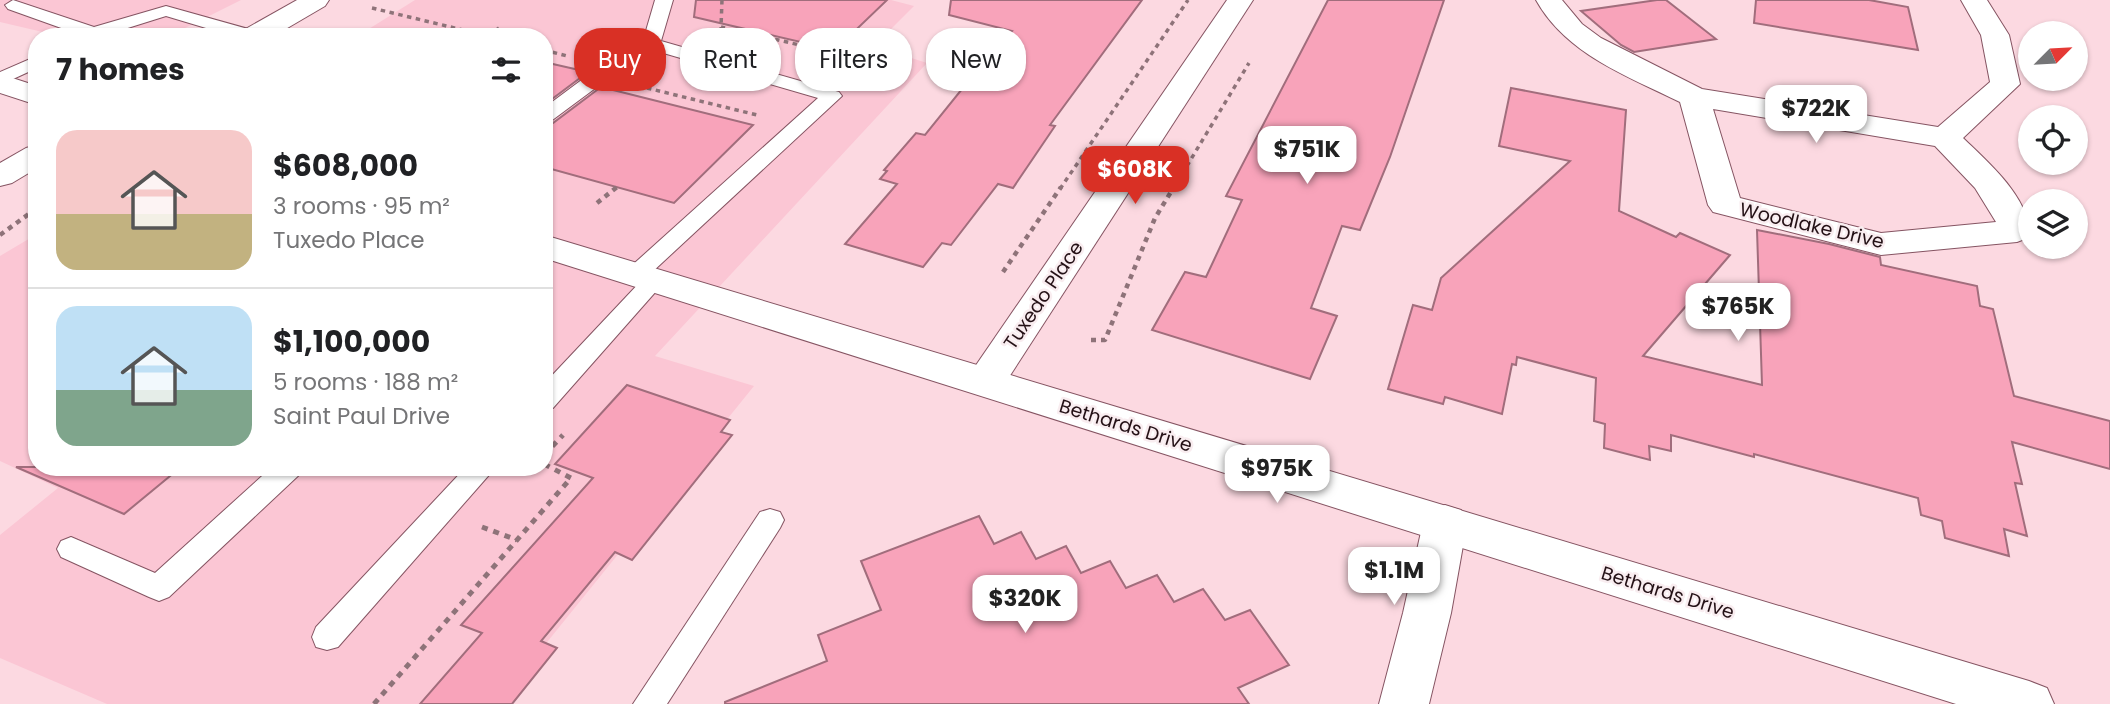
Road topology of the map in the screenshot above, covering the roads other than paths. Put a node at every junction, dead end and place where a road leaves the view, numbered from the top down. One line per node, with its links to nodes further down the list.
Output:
1 (316, 0): 10 (street)
2 (664, 0): 11 (lane)
3 (1240, 0): 24 (street, Tuxedo Place)
4 (1549, 0): 17 (street)
5 (1974, 0): 19 (street)
6 (13, 5): 7 (lane)
7 (71, 28)
8 (111, 28): 9 (lane)
9 (226, 28)
10 (267, 28)
11 (656, 28)
12 (666, 48): 23 (lane)
13 (28, 66): 14 (lane)
14 (0, 81): 16 (street)
15 (579, 91): 18 (lane)
16 (28, 92)
17 (1694, 97): 19 (street); 19 (street, Woodlake Drive)
18 (553, 110)
19 (1945, 138)
20 (28, 160): 21 (street)
21 (0, 176)
22 (553, 249): 23 (street, Bethards Drive)
23 (645, 277): 24 (street, Bethards Drive); 25 (lane)
24 (986, 381): 29 (street, Bethards Drive)
25 (553, 390)
26 (280, 476): 30 (lane)
27 (475, 476): 31 (lane)
28 (770, 520): 32 (lane)
29 (1445, 523): 33 (street); 34 (street, Bethards Drive)
30 (71, 549)
31 (327, 637)
32 (649, 704)
33 (1404, 704)
34 (2029, 704)

